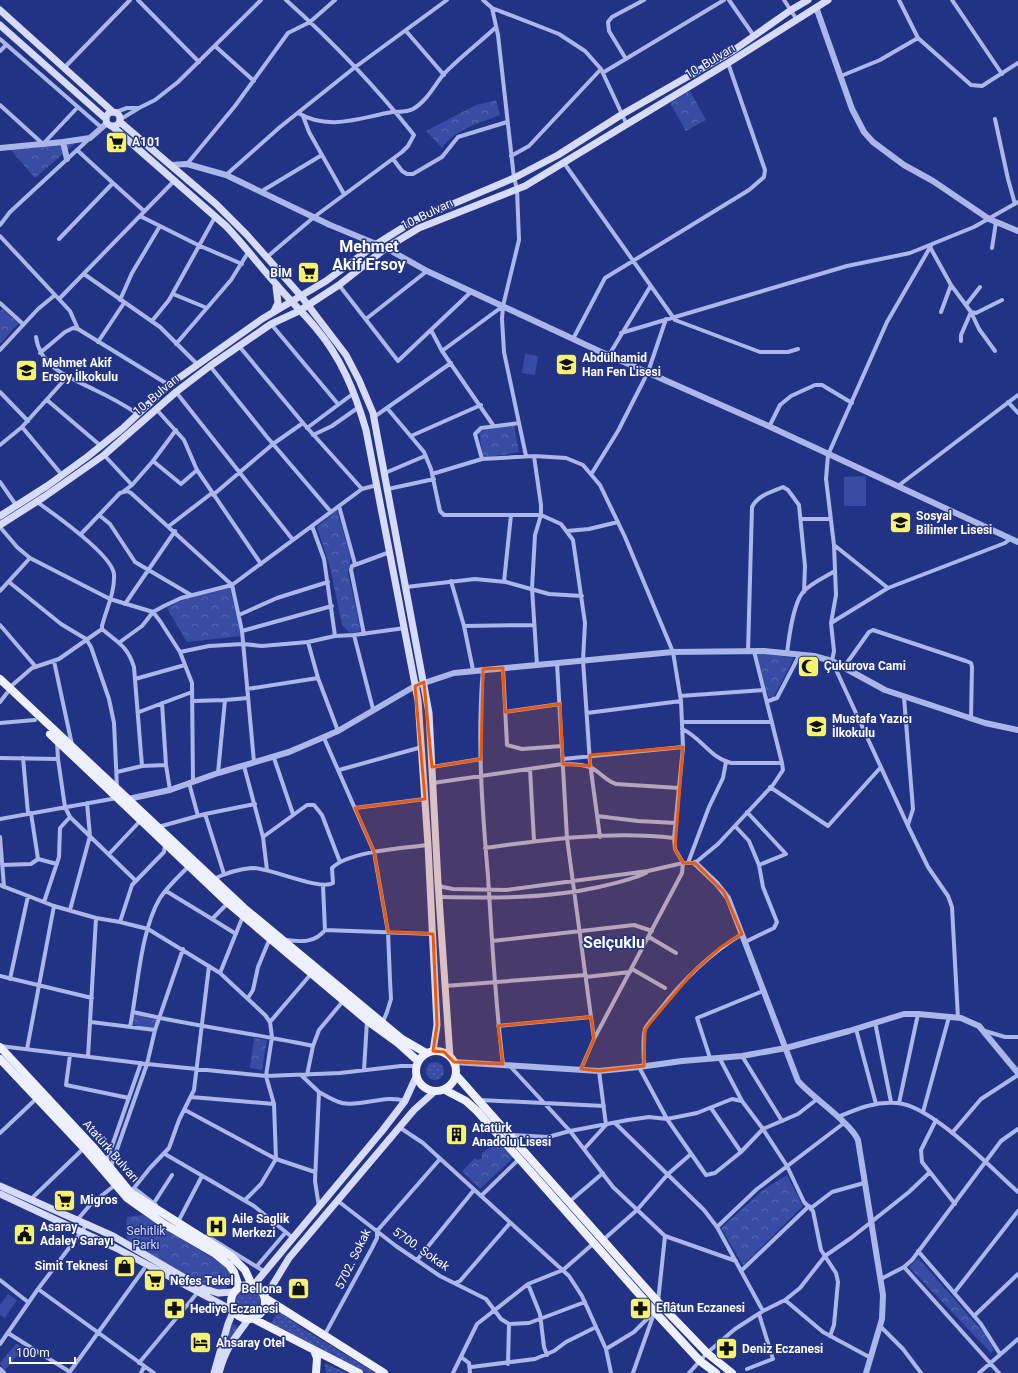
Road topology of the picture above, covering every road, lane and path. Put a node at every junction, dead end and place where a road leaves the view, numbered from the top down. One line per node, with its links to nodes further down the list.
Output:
1 (130, 0): 35 (street)
2 (138, 0): 32 (street)
3 (261, 0): 29 (street)
4 (286, 0): 21 (street)
5 (335, 0): 21 (street)
6 (447, 0): 24 (street)
7 (483, 0): 17 (street)
8 (644, 0): 31 (street)
9 (724, 0): 31 (street)
10 (729, 0): 25 (street)
11 (784, 0): 19 (street)
12 (808, 0): 19 (main road, 10. Bulvarı)
13 (828, 0): 16 (main road, 10. Bulvarı)
14 (899, 0): 26 (street)
15 (952, 0): 38 (street)
16 (816, 7): 20 (main road, 10. Bulvarı); 40 (street)
17 (492, 8): 23 (street); 37 (street)
18 (0, 10): 35 (main road)
19 (791, 10): 20 (street); 25 (main road, 10. Bulvarı)
20 (798, 20): 34 (main road, 10. Bulvarı)
21 (310, 22): 36 (street); 41 (street)
22 (0, 25): 53 (main road)
23 (495, 28): 39 (street); 52 (street)
24 (406, 31): 36 (street); 39 (street)
25 (754, 36): 49 (main road, 10. Bulvarı)
26 (918, 38): 38 (street); 40 (street)
27 (0, 39): 28 (street)
28 (6, 44): 30 (street); 43 (street)
29 (215, 46): 32 (street); 41 (street)
30 (0, 51)
31 (626, 59): 37 (street)
32 (199, 62): 44 (street)
33 (1018, 63): 38 (street)
34 (728, 64): 54 (main road, 10. Bulvarı); 93 (street)
35 (65, 67): 45 (main road)
36 (354, 68): 46 (street); 47 (street)
37 (602, 70): 49 (street); 61 (street)
38 (1002, 74)
39 (444, 75): 46 (street)
40 (841, 76): 79 (street)
41 (254, 81): 65 (street)
42 (0, 105): 57 (street)
43 (77, 108): 53 (street); 57 (street)
44 (138, 108): 45 (street); 51 (street)
45 (114, 112): 51 (main road); 53 (main road)
46 (395, 112): 48 (street); 63 (street)
47 (298, 113): 48 (street); 67 (street)
48 (302, 115): 60 (street)
49 (621, 115): 54 (street); 68 (main road, 10. Bulvarı)
50 (995, 119): 74 (street)
51 (120, 120): 53 (main road); 66 (main road)
52 (508, 122): 61 (street); 63 (street)
53 (107, 124): 55 (street); 69 (main road)
54 (626, 125): 64 (main road, 10. Bulvarı)
55 (90, 138): 56 (street); 59 (street)
56 (63, 142): 57 (street); 62 (street)
57 (43, 144): 58 (street)
58 (0, 148)
59 (77, 150): 62 (street); 70 (street)
60 (322, 155): 72 (street); 73 (street)
61 (511, 156): 68 (street)
62 (67, 159): 81 (street)
63 (393, 159): 73 (street)
64 (564, 163): 71 (main road, 10. Bulvarı); 93 (street)
65 (187, 164): 66 (street); 67 (street)
66 (170, 165): 92 (main road)
67 (226, 175): 72 (street)
68 (514, 178): 71 (street); 87 (main road, 10. Bulvarı)
69 (174, 180): 75 (street); 77 (main road)
70 (113, 183): 75 (street); 85 (street)
71 (517, 189): 89 (main road, 10. Bulvarı); 114 (street)
72 (262, 191): 78 (street)
73 (344, 194): 78 (street)
74 (1017, 203): 79 (street)
75 (144, 211): 76 (street)
76 (140, 216): 82 (street); 96 (street)
77 (215, 217): 86 (street); 91 (main road)
78 (314, 217): 87 (street); 92 (street)
79 (989, 219): 80 (street); 88 (street)
80 (996, 222): 83 (street); 90 (street)
81 (0, 225)
82 (160, 226): 86 (street); 107 (street)
83 (1018, 231)
84 (0, 236): 104 (street)
85 (59, 239)
86 (198, 245): 94 (street); 103 (street)
87 (375, 245): 89 (street); 105 (main road, 10. Bulvarı)
88 (931, 246): 99 (street); 120 (street); 154 (street)
89 (386, 248): 95 (street); 98 (main road, 10. Bulvarı)
90 (992, 248)
91 (249, 251): 94 (street); 97 (main road)
92 (266, 258): 105 (main road)
93 (633, 262): 100 (street); 132 (street)
94 (242, 264): 115 (street)
95 (427, 271): 102 (street); 121 (street)
96 (84, 274): 106 (street); 107 (street)
97 (276, 284): 109 (main road); 117 (main road)
98 (339, 285): 112 (main road, 10. Bulvarı); 121 (street)
99 (952, 285): 113 (street); 118 (street)
100 (650, 287): 120 (street); 130 (street)
101 (980, 287): 113 (street)
102 (472, 291): 114 (street); 129 (street)
103 (173, 294): 115 (street); 124 (street)
104 (55, 295): 106 (street); 125 (street)
105 (301, 296): 109 (main road, 10. Bulvarı); 112 (main road)
106 (59, 299): 128 (street)
107 (120, 300): 111 (street)
108 (1002, 300): 119 (street)
109 (292, 301): 116 (main road); 117 (main road, 10. Bulvarı)
110 (0, 303): 125 (street)
111 (124, 303): 124 (street); 134 (street)
112 (308, 304): 116 (main road, 10. Bulvarı); 163 (main road)
113 (966, 305): 119 (street)
114 (503, 306): 132 (street); 139 (street); 166 (street)
115 (207, 308): 135 (street)
116 (299, 311): 123 (main road, 10. Bulvarı); 127 (main road)
117 (273, 312): 144 (main road, 10. Bulvarı)
118 (942, 312)
119 (970, 312): 133 (street); 140 (street)
120 (671, 318): 122 (street); 137 (street)
121 (366, 319): 129 (street)
122 (666, 319): 130 (street); 146 (street)
123 (280, 320): 126 (main road, 10. Bulvarı); 127 (main road)
124 (152, 321): 135 (street)
125 (23, 324): 138 (street)
126 (271, 324): 136 (main road, 10. Bulvarı); 156 (street)
127 (315, 327): 150 (main road)
128 (78, 329): 134 (street); 141 (street)
129 (431, 330): 139 (street)
130 (621, 333): 142 (street)
131 (36, 337): 141 (street)
132 (573, 339): 142 (street)
133 (961, 341)
134 (98, 342): 148 (street)
135 (176, 344): 144 (street)
136 (240, 346): 145 (main road, 10. Bulvarı); 165 (street)
137 (798, 349)
138 (0, 350)
139 (442, 351): 143 (street)
140 (995, 351)
141 (40, 353): 147 (street)
142 (609, 355): 146 (street)
143 (451, 362): 157 (street); 159 (street)
144 (198, 365): 148 (main road, 10. Bulvarı)
145 (210, 366): 149 (main road, 10. Bulvarı); 174 (street)
146 (648, 372): 169 (street); 187 (street)
147 (67, 377): 153 (street); 162 (street)
148 (169, 385): 162 (main road, 10. Bulvarı)
149 (176, 392): 160 (main road, 10. Bulvarı); 185 (street)
150 (355, 393): 156 (street); 158 (main road)
151 (1, 395): 164 (street)
152 (1018, 395): 155 (street)
153 (48, 400): 164 (street); 176 (street)
154 (852, 402): 169 (street); 177 (street)
155 (1008, 402): 161 (street); 194 (street)
156 (338, 404): 170 (street)
157 (481, 405): 167 (street); 173 (street)
158 (360, 407): 172 (street); 192 (main road)
159 (387, 408): 163 (street); 173 (street)
160 (156, 409): 171 (street); 178 (main road, 10. Bulvarı)
161 (1018, 413)
162 (138, 414): 176 (main road, 10. Bulvarı)
163 (373, 417): 186 (main road)
164 (28, 421): 168 (street)
165 (303, 423): 170 (street); 174 (street)
166 (519, 423): 167 (street); 180 (street)
167 (493, 425): 182 (street)
168 (22, 427): 175 (street); 189 (street)
169 (769, 427): 177 (street)
170 (307, 428): 172 (street)
171 (176, 430): 183 (street); 184 (street)
172 (313, 435): 195 (street)
173 (411, 436): 179 (street)
174 (273, 444): 185 (street); 202 (street)
175 (0, 445)
176 (101, 446): 189 (main road, 10. Bulvarı)
177 (828, 454): 194 (street); 208 (street)
178 (104, 455): 193 (street); 199 (main road, 10. Bulvarı)
179 (425, 456): 186 (street); 188 (street)
180 (526, 456): 181 (street); 182 (street)
181 (534, 456): 187 (street); 205 (street)
182 (482, 459): 188 (street)
183 (154, 461): 184 (street); 193 (street)
184 (197, 470): 198 (street)
185 (240, 472): 198 (street); 217 (street)
186 (385, 473): 196 (main road)
187 (592, 473): 209 (street)
188 (432, 474): 190 (street)
189 (62, 475): 200 (main road, 10. Bulvarı)
190 (434, 480): 196 (street); 204 (street)
191 (0, 482): 200 (street)
192 (377, 484): 195 (street); 220 (main road)
193 (132, 485): 197 (street)
194 (898, 486): 216 (street)
195 (362, 489): 201 (street)
196 (388, 489): 231 (main road)
197 (123, 492): 203 (street); 211 (street)
198 (212, 494): 211 (street); 222 (street)
199 (37, 502): 210 (main road, 10. Bulvarı); 215 (street)
200 (16, 506): 206 (main road, 10. Bulvarı)
201 (339, 506): 202 (street); 223 (street)
202 (331, 512): 212 (street)
203 (100, 515): 215 (street); 224 (street)
204 (511, 515): 205 (street); 229 (street)
205 (541, 515): 214 (street); 232 (street)
206 (0, 516)
207 (801, 519): 208 (street); 235 (street); 257 (street)
208 (831, 519): 219 (street)
209 (618, 522): 214 (street); 259 (street)
210 (0, 526): 221 (street)
211 (169, 526): 213 (street)
212 (312, 526): 217 (street); 228 (street)
213 (174, 531): 224 (street); 230 (street)
214 (568, 531): 237 (street)
215 (81, 534): 238 (street)
216 (1010, 539): 218 (street); 233 (street)
217 (293, 540): 222 (street)
218 (1018, 542)
219 (834, 545): 225 (street); 233 (street)
220 (390, 552): 223 (street); 247 (main road)
221 (30, 558): 227 (street); 238 (street)
222 (261, 564): 230 (street)
223 (355, 564): 250 (street)
224 (150, 570): 236 (street); 239 (street)
225 (835, 571): 235 (street); 243 (street)
226 (452, 581): 229 (street); 231 (street); 246 (street)
227 (9, 582): 234 (street); 253 (street)
228 (328, 582): 240 (street); 242 (street)
229 (504, 582): 232 (street)
230 (232, 585): 236 (street); 242 (street)
231 (406, 587): 276 (main road)
232 (532, 588): 237 (street); 245 (street)
233 (888, 588): 243 (street)
234 (0, 591)
235 (804, 592): 260 (street)
236 (191, 595): 241 (street)
237 (582, 596): 262 (street)
238 (110, 599): 239 (street); 248 (street)
239 (125, 604): 241 (street)
240 (332, 606): 249 (street); 252 (street)
241 (153, 612): 254 (street); 258 (street)
242 (239, 614): 249 (street)
243 (831, 623): 264 (street)
244 (0, 625): 268 (street)
245 (534, 625): 246 (street); 267 (street)
246 (464, 626): 272 (street)
247 (405, 628): 250 (street); 278 (main road)
248 (102, 629): 253 (street); 254 (street)
249 (242, 631): 256 (street)
250 (364, 634): 251 (street)
251 (354, 635): 252 (street); 293 (street)
252 (335, 636): 255 (street)
253 (86, 639): 263 (street); 330 (street)
254 (120, 642): 274 (street)
255 (308, 642): 256 (street); 273 (street)
256 (243, 644): 258 (street); 279 (street)
257 (751, 651): 259 (street); 260 (street); 280 (street)
258 (180, 652): 266 (street)
259 (673, 652): 262 (street); 283 (street)
260 (787, 653): 261 (street)
261 (800, 654): 264 (street); 289 (street)
262 (583, 660): 265 (street); 296 (street)
263 (54, 661): 268 (street); 309 (street)
264 (832, 661): 269 (street); 326 (street)
265 (557, 663): 267 (street); 292 (street)
266 (185, 665): 274 (street); 282 (street)
267 (537, 665): 270 (street)
268 (36, 667): 281 (street)
269 (844, 667): 284 (street); 297 (street)
270 (502, 668): 271 (street); 295 (street)
271 (483, 669): 272 (street); 316 (street)
272 (473, 670): 276 (street)
273 (318, 678): 279 (street); 304 (street)
274 (135, 679): 294 (street)
275 (0, 680): 281 (main road)
276 (424, 682): 278 (street); 325 (main road)
277 (0, 686): 281 (main road)
278 (415, 686): 293 (street); 308 (main road)
279 (247, 689): 285 (street)
280 (764, 690): 283 (street); 289 (street)
281 (8, 691): 290 (street); 298 (main road); 309 (main road)
282 (192, 692): 287 (street); 291 (street)
283 (680, 696): 288 (street)
284 (904, 697): 297 (street); 356 (street)
285 (248, 698): 286 (street); 318 (street)
286 (225, 700): 287 (street); 331 (street)
287 (193, 701): 333 (street)
288 (681, 701): 296 (street); 299 (street)
289 (768, 701): 300 (street)
290 (0, 702)
291 (162, 703): 294 (street); 322 (street)
292 (560, 704): 295 (street); 307 (street)
293 (373, 709): 304 (street)
294 (139, 712): 323 (street)
295 (505, 712): 307 (street)
296 (587, 713): 311 (street)
297 (971, 718): 303 (street)
298 (35, 720): 301 (street); 306 (main road)
299 (682, 722): 300 (street); 302 (street)
300 (772, 722): 320 (street)
301 (0, 723)
302 (682, 729): 310 (street); 319 (street)
303 (1018, 730)
304 (338, 731): 305 (street)
305 (324, 738): 314 (street); 329 (street)
306 (57, 741): 315 (street); 338 (main road)
307 (562, 746): 317 (street)
308 (422, 747): 329 (street); 339 (main road)
309 (73, 748): 338 (main road)
310 (683, 748): 311 (street); 335 (street)
311 (590, 755): 317 (street); 327 (street)
312 (0, 758): 313 (street)
313 (23, 758): 315 (street); 346 (street)
314 (274, 758): 318 (street); 348 (street)
315 (58, 759): 343 (street)
316 (481, 759): 325 (street); 332 (street)
317 (563, 759): 321 (street)
318 (254, 762): 324 (street)
319 (726, 762): 320 (street); 372 (street)
320 (782, 763): 336 (street)
321 (564, 764): 327 (street); 328 (street); 362 (street)
322 (166, 765): 323 (street); 337 (street)
323 (142, 766): 330 (street)
324 (244, 766): 331 (street); 342 (street)
325 (432, 767): 334 (main road)
326 (881, 767): 336 (street); 356 (street)
327 (592, 768): 335 (street); 351 (street)
328 (530, 769): 332 (street); 364 (street)
329 (339, 770): 344 (street)
330 (117, 772): 338 (street)
331 (218, 773): 333 (street)
332 (481, 775): 334 (street); 367 (street)
333 (191, 782): 337 (street); 350 (street)
334 (433, 783): 386 (main road)
335 (679, 788): 354 (street)
336 (770, 788): 345 (street)
337 (170, 790): 340 (street)
338 (119, 794): 340 (main road); 341 (street); 353 (main road)
339 (425, 799): 344 (street); 365 (main road)
340 (128, 800): 357 (main road)
341 (87, 803): 343 (street); 358 (street)
342 (255, 804): 347 (street); 360 (street)
343 (65, 807): 346 (street); 349 (street)
344 (355, 808): 368 (street)
345 (747, 812): 355 (street); 376 (street)
346 (29, 813): 352 (street); 370 (street)
347 (205, 814): 350 (street); 380 (street)
348 (293, 814): 360 (street); 371 (street)
349 (70, 816): 358 (street); 374 (street)
350 (198, 816): 357 (street)
351 (597, 816): 354 (street); 361 (street)
352 (0, 819)
353 (141, 820): 366 (main road); 369 (street)
354 (676, 823): 363 (street)
355 (735, 826): 373 (street); 376 (street)
356 (908, 826): 437 (street)
357 (157, 827): 382 (main road)
358 (90, 836): 369 (street); 396 (street)
359 (0, 837): 375 (street)
360 (263, 837): 378 (street)
361 (600, 837): 362 (street); 363 (street)
362 (567, 838): 364 (street); 383 (street)
363 (674, 838): 372 (street)
364 (534, 841): 367 (street)
365 (428, 845): 368 (street); 408 (main road)
366 (167, 848): 377 (main road); 381 (street)
367 (485, 848): 387 (street)
368 (374, 852): 371 (street); 405 (street)
369 (109, 854): 381 (street)
370 (38, 859): 374 (street); 375 (street)
371 (340, 862): 385 (street)
372 (686, 863): 373 (street); 379 (street); 404 (street)
373 (695, 863): 409 (street)
374 (57, 864): 393 (street)
375 (2, 865): 384 (street)
376 (759, 865): 414 (street)
377 (189, 866): 388 (street); 394 (main road)
378 (266, 870): 380 (street); 385 (street)
379 (648, 871): 383 (street); 389 (street)
380 (224, 874): 382 (street)
381 (135, 880): 400 (street)
382 (214, 880): 401 (main road)
383 (573, 880): 387 (street); 389 (street)
384 (2, 886): 390 (street)
385 (323, 886): 403 (street)
386 (438, 886): 387 (street); 391 (main road)
387 (488, 890): 392 (street)
388 (166, 891): 399 (street); 402 (street)
389 (575, 892): 392 (street); 406 (street)
390 (28, 896): 393 (street); 423 (street)
391 (440, 897): 392 (street); 426 (main road)
392 (489, 898): 413 (street)
393 (44, 902): 395 (street)
394 (228, 903): 397 (main road); 399 (street)
395 (54, 906): 396 (street); 425 (street)
396 (70, 910): 398 (street)
397 (243, 916): 401 (main road); 407 (street)
398 (96, 918): 400 (street); 429 (street)
399 (212, 919): 407 (street)
400 (120, 922): 402 (street)
401 (264, 928): 411 (main road); 412 (main road)
402 (148, 929): 415 (street); 432 (street)
403 (325, 930): 405 (street); 412 (street)
404 (652, 931): 406 (street); 410 (street)
405 (388, 932): 408 (street); 442 (street)
406 (580, 933): 413 (street); 422 (street)
407 (236, 934): 419 (street)
408 (433, 934): 456 (main road)
409 (742, 934): 414 (street); 468 (street)
410 (648, 937): 416 (street); 418 (street)
411 (270, 938): 420 (main road); 430 (street)
412 (284, 940): 442 (main road)
413 (492, 941): 424 (street)
414 (745, 942): 428 (street)
415 (183, 949): 417 (street); 436 (street)
416 (676, 953)
417 (209, 966): 419 (street); 445 (street)
418 (631, 971): 422 (street); 427 (street); 451 (street)
419 (220, 973): 430 (street)
420 (312, 973): 431 (main road); 440 (street)
421 (0, 976): 423 (street)
422 (586, 976): 424 (street); 435 (street)
423 (10, 979): 425 (street)
424 (496, 983): 426 (street); 443 (street)
425 (38, 986): 429 (street); 455 (street)
426 (445, 986): 463 (main road)
427 (665, 988)
428 (763, 991): 454 (street); 461 (street)
429 (92, 998): 439 (street)
430 (248, 998): 440 (street)
431 (344, 1000): 438 (main road); 452 (street)
432 (133, 1012): 436 (street); 444 (street)
433 (918, 1014): 434 (street); 441 (street); 491 (street)
434 (949, 1016): 437 (street); 497 (street)
435 (591, 1017): 443 (street); 451 (street)
436 (160, 1018): 445 (street); 447 (street)
437 (958, 1018): 448 (street)
438 (367, 1020): 442 (main road); 471 (street)
439 (91, 1022): 444 (street); 459 (street)
440 (270, 1022): 449 (street)
441 (875, 1022): 446 (street); 489 (street)
442 (381, 1026): 456 (main road); 466 (main road)
443 (498, 1026): 467 (street)
444 (130, 1027): 447 (street)
445 (202, 1027): 449 (street); 469 (street)
446 (856, 1029): 454 (street); 493 (street)
447 (155, 1030): 465 (street)
448 (985, 1032): 450 (street); 473 (street)
449 (272, 1037): 452 (street); 476 (street)
450 (1018, 1037)
451 (594, 1039): 470 (street)
452 (313, 1046): 475 (street)
453 (0, 1047): 455 (street); 522 (main road, Atatürk Bulvarı)
454 (786, 1048): 458 (street); 486 (street)
455 (27, 1049): 457 (street)
456 (429, 1052): 463 (main road); 466 (main road)
457 (70, 1055): 459 (street); 484 (street)
458 (742, 1056): 460 (street); 501 (street)
459 (88, 1057): 464 (street)
460 (719, 1057): 461 (street); 488 (street)
461 (710, 1058): 468 (street)
462 (0, 1059): 483 (main road, Atatürk Bulvarı)
463 (452, 1059): 467 (street); 477 (main road)
464 (141, 1063): 465 (street); 484 (street)
465 (147, 1064): 469 (street); 522 (street)
466 (417, 1064): 471 (street); 478 (main road)
467 (506, 1064): 470 (street); 490 (street)
468 (642, 1067): 472 (street); 499 (street)
469 (197, 1069): 476 (street); 482 (street)
470 (581, 1069): 472 (street)
471 (364, 1070): 475 (street)
472 (599, 1071): 494 (street)
473 (1018, 1074): 510 (street)
474 (301, 1075): 475 (street); 476 (street); 480 (street)
475 (307, 1075)
476 (266, 1076): 492 (street)
477 (456, 1076): 479 (main road); 485 (main road)
478 (416, 1077): 481 (main road); 487 (main road)
479 (445, 1090): 481 (main road); 517 (main road)
480 (319, 1092): 487 (street); 523 (street)
481 (434, 1092): 505 (main road)
482 (191, 1097): 492 (street); 496 (street)
483 (37, 1098): 509 (street); 512 (main road, Atatürk Bulvarı)
484 (129, 1098): 522 (street)
485 (478, 1100): 490 (street); 511 (main road)
486 (816, 1100): 498 (street); 501 (street)
487 (405, 1101): 543 (main road)
488 (742, 1101): 495 (street); 506 (street)
489 (891, 1102): 491 (street); 493 (street)
490 (543, 1103): 494 (street); 508 (street)
491 (899, 1103): 497 (street)
492 (274, 1104): 518 (street)
493 (876, 1104): 498 (street)
494 (604, 1106): 504 (street)
495 (711, 1108): 499 (street); 514 (street)
496 (185, 1110): 515 (street); 518 (street)
497 (923, 1112): 500 (street)
498 (838, 1117): 503 (street)
499 (667, 1119): 502 (street); 516 (street)
500 (936, 1120): 510 (street); 525 (street)
501 (782, 1121): 506 (street)
502 (615, 1123): 504 (street); 526 (street)
503 (844, 1123): 521 (street); 529 (street)
504 (606, 1125): 508 (street); 513 (street)
505 (399, 1127): 519 (street); 539 (main road)
506 (763, 1129): 514 (street); 521 (street)
507 (1018, 1129): 520 (street)
508 (570, 1131): 511 (street); 513 (street)
509 (0, 1133)
510 (952, 1133): 520 (street)
511 (507, 1135): 540 (main road)
512 (84, 1148): 522 (main road, Atatürk Bulvarı); 537 (street)
513 (584, 1149): 524 (street)
514 (741, 1152): 516 (street)
515 (165, 1154): 528 (street); 534 (street)
516 (691, 1154): 526 (street)
517 (520, 1158): 536 (street); 558 (main road)
518 (276, 1159): 523 (street); 538 (street)
519 (440, 1159): 532 (street); 554 (street, 5702. Sokak)
520 (984, 1162): 533 (street); 542 (street)
521 (787, 1166): 544 (street); 552 (street)
522 (106, 1169): 530 (main road, Atatürk Bulvarı); 534 (main road, Atatürk Bulvarı)
523 (315, 1172): 543 (street)
524 (603, 1173): 540 (street); 545 (street)
525 (929, 1173): 542 (street); 549 (street)
526 (668, 1174): 545 (street); 552 (street)
527 (172, 1175): 541 (street)
528 (202, 1176): 538 (street); 548 (street)
529 (864, 1183): 544 (street); 549 (street)
530 (115, 1185): 534 (main road, Atatürk Bulvarı); 547 (street)
531 (0, 1186): 537 (main road)
532 (474, 1190): 536 (street); 561 (street)
533 (1018, 1192)
534 (130, 1193): 541 (street); 574 (main road, Atatürk Bulvarı); 576 (main road, Atatürk Bulvarı)
535 (0, 1194): 553 (main road)
536 (481, 1196): 550 (street)
537 (30, 1200): 547 (main road)
538 (245, 1200): 555 (street)
539 (338, 1201): 554 (street, 5700. Sokak); 579 (main road)
540 (569, 1202): 558 (main road)
541 (154, 1203): 548 (street)
542 (955, 1204): 559 (street)
543 (319, 1207): 557 (main road)
544 (810, 1207): 560 (street); 567 (street)
545 (637, 1210): 556 (street); 558 (street)
546 (1018, 1211): 578 (street)
547 (78, 1220): 551 (main road)
548 (180, 1220): 563 (street)
549 (871, 1222): 560 (street); 570 (street)
550 (510, 1223): 566 (street); 572 (street)
551 (88, 1224): 553 (street); 576 (main road)
552 (717, 1227): 562 (street)
553 (81, 1231): 575 (street); 577 (main road)
554 (377, 1231): 561 (street, 5700. Sokak); 598 (street, 5702. Sokak)
555 (286, 1232): 557 (street); 563 (street)
556 (665, 1236): 562 (street); 583 (street)
557 (293, 1238): 568 (main road)
558 (599, 1241): 566 (street); 583 (main road); 586 (main road)
559 (918, 1251): 564 (street); 578 (street)
560 (825, 1256): 580 (street); 597 (street)
561 (417, 1260): 572 (street, 5700. Sokak)
562 (736, 1262): 567 (street)
563 (257, 1266): 568 (street)
564 (904, 1267): 570 (street); 609 (street)
565 (144, 1268): 596 (street)
566 (563, 1270): 573 (street); 582 (street)
567 (741, 1271): 587 (street)
568 (265, 1272): 574 (main road)
569 (1018, 1274): 589 (street)
570 (881, 1279): 593 (street)
571 (0, 1280): 581 (street)
572 (454, 1283): 584 (street, 5700. Sokak)
573 (528, 1284): 584 (street); 590 (street)
574 (252, 1285): 576 (main road); 579 (main road)
575 (38, 1289): 581 (street); 596 (street)
576 (236, 1290): 585 (main road)
577 (198, 1292): 585 (main road); 610 (street)
578 (954, 1294): 589 (street)
579 (264, 1297): 591 (main road); 598 (main road)
580 (785, 1300): 587 (street); 597 (street)
581 (28, 1302): 595 (street)
582 (585, 1302): 590 (street); 594 (street)
583 (658, 1302): 586 (street); 603 (main road)
584 (494, 1310): 592 (street, 5700. Sokak); 606 (street)
585 (233, 1311): 591 (main road); 620 (main road)
586 (654, 1311): 601 (street); 608 (main road); 628 (street)
587 (763, 1311): 588 (street)
588 (759, 1314): 603 (street); 614 (street)
589 (974, 1316): 604 (street)
590 (541, 1318): 592 (street); 605 (street)
591 (251, 1319): 602 (main road); 621 (main road)
592 (510, 1324): 611 (street)
593 (880, 1326): 607 (street); 633 (street)
594 (596, 1327): 601 (street); 605 (street)
595 (8, 1333): 600 (street); 616 (street)
596 (99, 1333): 610 (street); 616 (street)
597 (830, 1336): 607 (street)
598 (324, 1337): 624 (main road)
599 (1018, 1339): 604 (street)
600 (0, 1344)
601 (606, 1349): 627 (street)
602 (314, 1350): 622 (main road); 623 (main road)
603 (707, 1353): 608 (street); 631 (main road)
604 (1000, 1354): 609 (street)
605 (547, 1355): 611 (street)
606 (461, 1357): 613 (street); 625 (street)
607 (871, 1358): 632 (street)
608 (700, 1361): 629 (street); 630 (main road)
609 (991, 1362): 634 (street); 635 (street)
610 (139, 1363): 612 (street)
611 (508, 1364): 613 (street)
612 (144, 1367): 618 (street); 619 (street)
613 (471, 1367): 626 (street)
614 (747, 1369)
615 (0, 1370): 617 (street)
616 (69, 1372)
617 (3, 1373)
618 (141, 1373)
619 (154, 1373)
620 (214, 1373)
621 (219, 1373)
622 (316, 1373)
623 (359, 1373)
624 (384, 1373)
625 (453, 1373)
626 (470, 1373)
627 (611, 1373)
628 (633, 1373)
629 (690, 1373)
630 (716, 1373)
631 (732, 1373)
632 (866, 1373)
633 (921, 1373)
634 (978, 1373)
635 (999, 1373)

